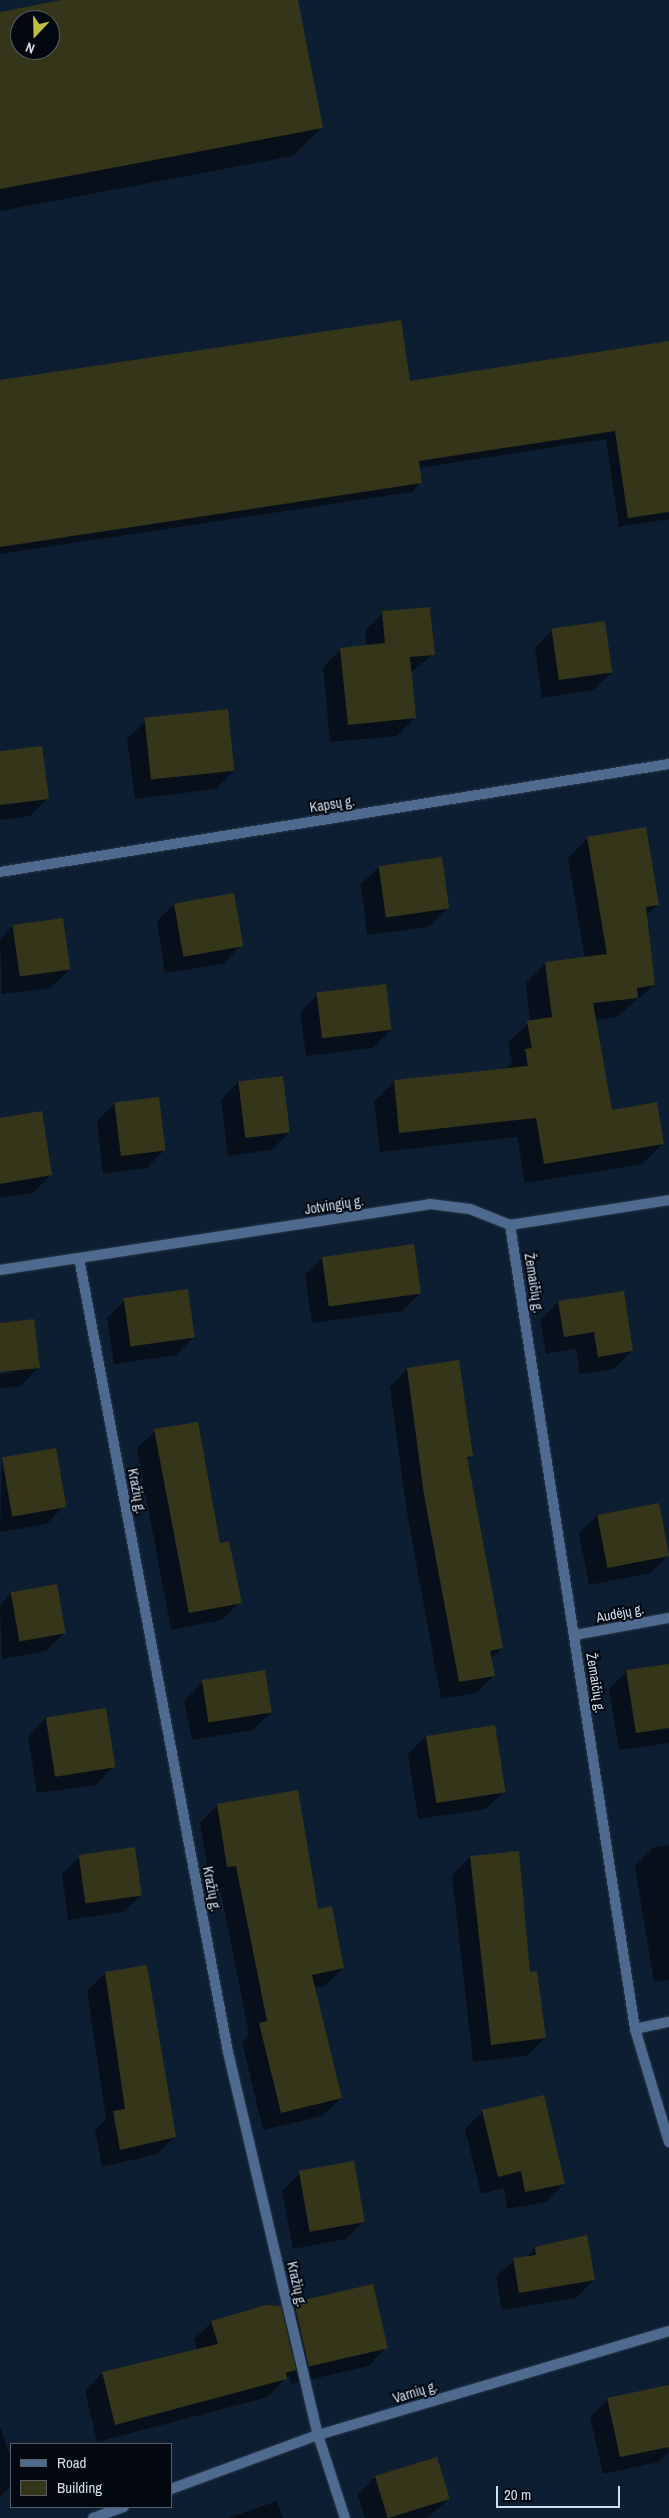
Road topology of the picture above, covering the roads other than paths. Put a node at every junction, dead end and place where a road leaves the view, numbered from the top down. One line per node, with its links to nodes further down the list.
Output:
1 (669, 764): 2 (street, Kapsų g.)
2 (0, 872)
3 (669, 1200): 4 (street)
4 (510, 1225): 5 (street, Jotvingių g.); 8 (street, Žemaičių g.)
5 (80, 1258): 6 (street, Jotvingių g.); 13 (street, Kražių g.)
6 (0, 1270)
7 (669, 1618): 8 (street, Audėjų g.)
8 (575, 1635): 10 (street, Žemaičių g.)
9 (669, 2022): 10 (street)
10 (635, 2029): 11 (street, Žemaičių g.)
11 (669, 2142)
12 (669, 2331): 13 (street, Varnių g.)
13 (318, 2435): 14 (street, Varnių g.); 17 (street, Kražių g.)
14 (172, 2489)
15 (121, 2508): 16 (street)
16 (93, 2518)
17 (345, 2518)

